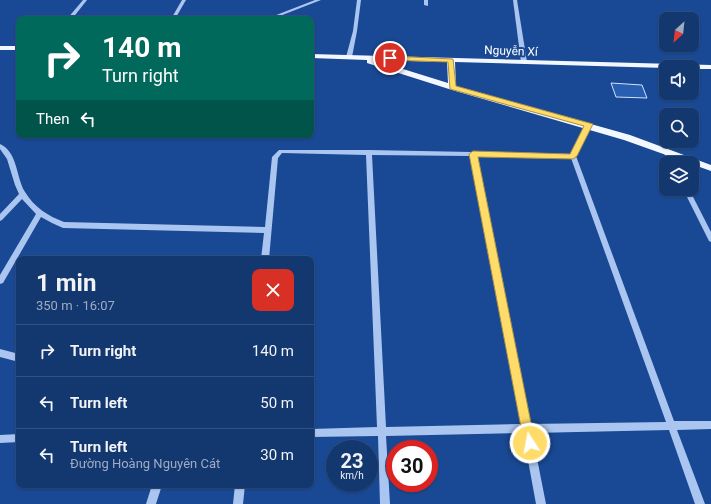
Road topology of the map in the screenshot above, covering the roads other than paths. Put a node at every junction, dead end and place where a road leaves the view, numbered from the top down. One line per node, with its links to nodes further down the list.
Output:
1 (85, 0): 8 (street)
2 (184, 0): 9 (street)
3 (299, 0): 7 (street)
4 (319, 0): 7 (street)
5 (359, 0): 14 (street)
6 (514, 0): 17 (street)
7 (298, 8): 10 (street)
8 (72, 16)
9 (175, 16)
10 (276, 16)
11 (0, 48): 12 (main road)
12 (16, 48)
13 (314, 56): 14 (main road, Nguyễn Xí)
14 (349, 57): 15 (main road, Nguyễn Xí)
15 (360, 57): 16 (main road, Nguyễn Xí); 19 (main road)
16 (451, 60): 17 (main road, Nguyễn Xí); 19 (main road)
17 (524, 62): 18 (main road, Nguyễn Xí)
18 (711, 67)
19 (452, 87): 20 (main road)
20 (589, 124): 23 (main road); 25 (street)
21 (0, 146): 28 (street)
22 (369, 152): 24 (street); 32 (street); 41 (street)
23 (666, 152): 26 (street); 27 (main road)
24 (473, 154): 25 (street); 40 (street)
25 (573, 156): 39 (street)
26 (668, 156)
27 (711, 168)
28 (22, 195): 30 (street); 31 (street)
29 (690, 196): 33 (street)
30 (40, 213): 32 (street); 35 (street)
31 (0, 218)
32 (268, 230): 34 (street)
33 (711, 239)
34 (265, 256)
35 (0, 281)
36 (0, 353): 37 (street)
37 (16, 357)
38 (711, 425): 39 (street)
39 (671, 426): 40 (street); 51 (street)
40 (527, 428): 41 (street); 50 (street)
41 (382, 431): 42 (street); 49 (street)
42 (314, 432)
43 (16, 438): 44 (street)
44 (0, 439)
45 (155, 488): 47 (street)
46 (240, 488): 48 (street)
47 (151, 504)
48 (238, 504)
49 (385, 504)
50 (541, 504)
51 (700, 504)

